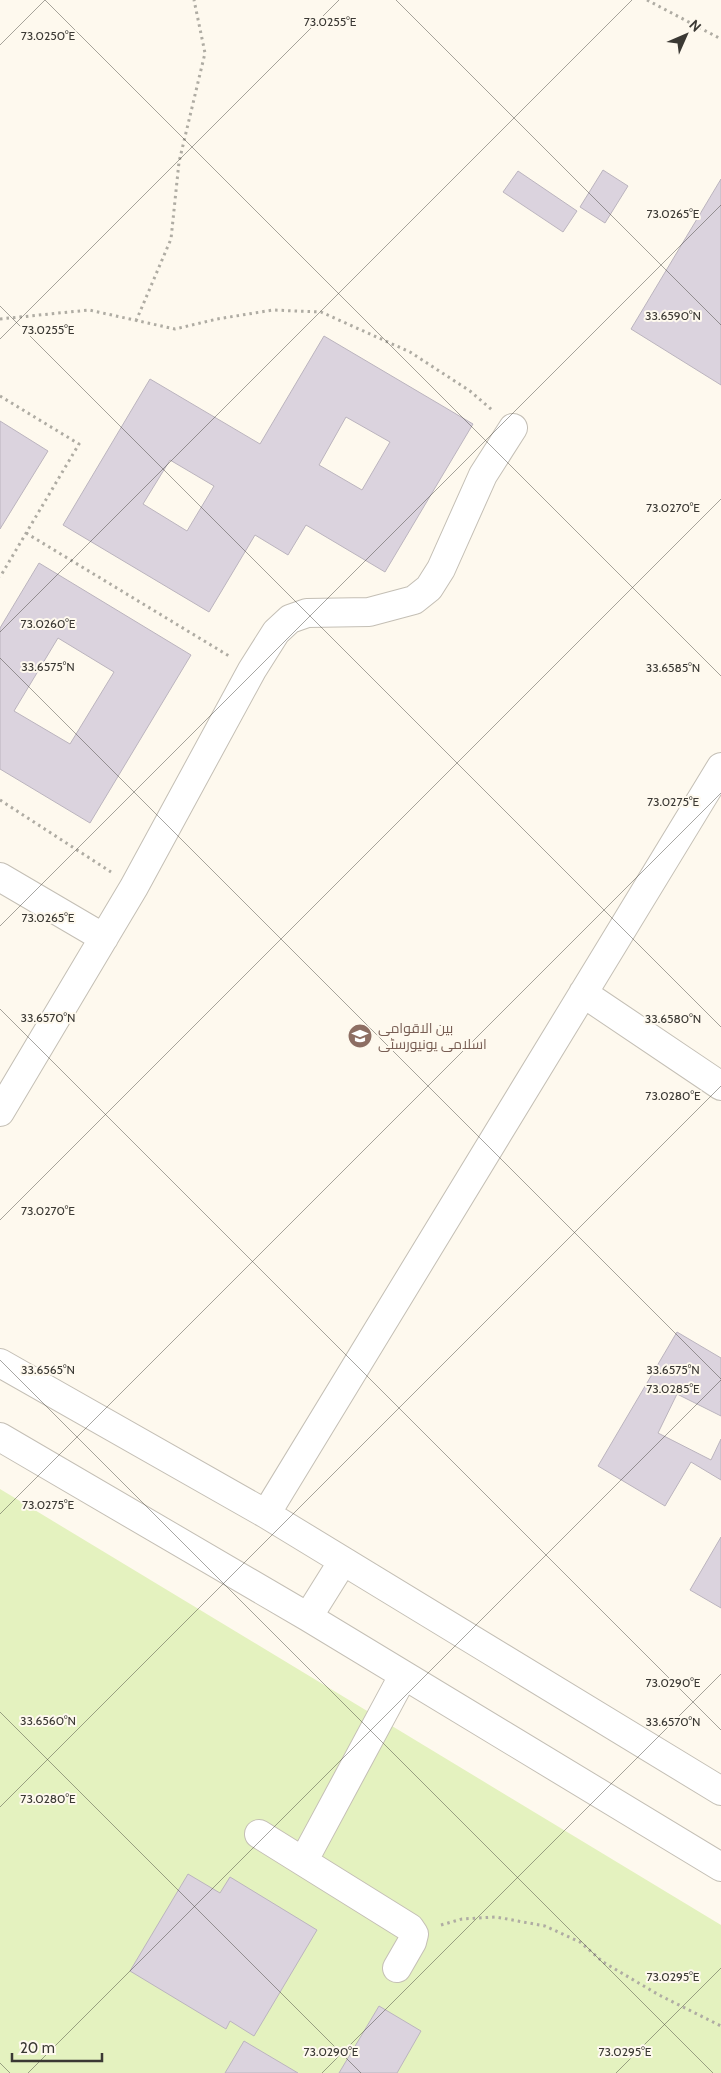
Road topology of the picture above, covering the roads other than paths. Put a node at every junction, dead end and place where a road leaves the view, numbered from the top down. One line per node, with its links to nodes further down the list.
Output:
1 (513, 428): 4 (street)
2 (721, 767): 5 (street)
3 (0, 877): 4 (street)
4 (104, 938): 7 (street)
5 (583, 994): 6 (street); 10 (street)
6 (721, 1086)
7 (0, 1112)
8 (0, 1363): 10 (street)
9 (0, 1437): 12 (street)
10 (266, 1514): 11 (street)
11 (343, 1561): 12 (street); 14 (street)
12 (308, 1617): 13 (street)
13 (403, 1676): 16 (street); 17 (street)
14 (721, 1791)
15 (260, 1834): 16 (street)
16 (304, 1860): 18 (street)
17 (721, 1867)
18 (397, 1968)

